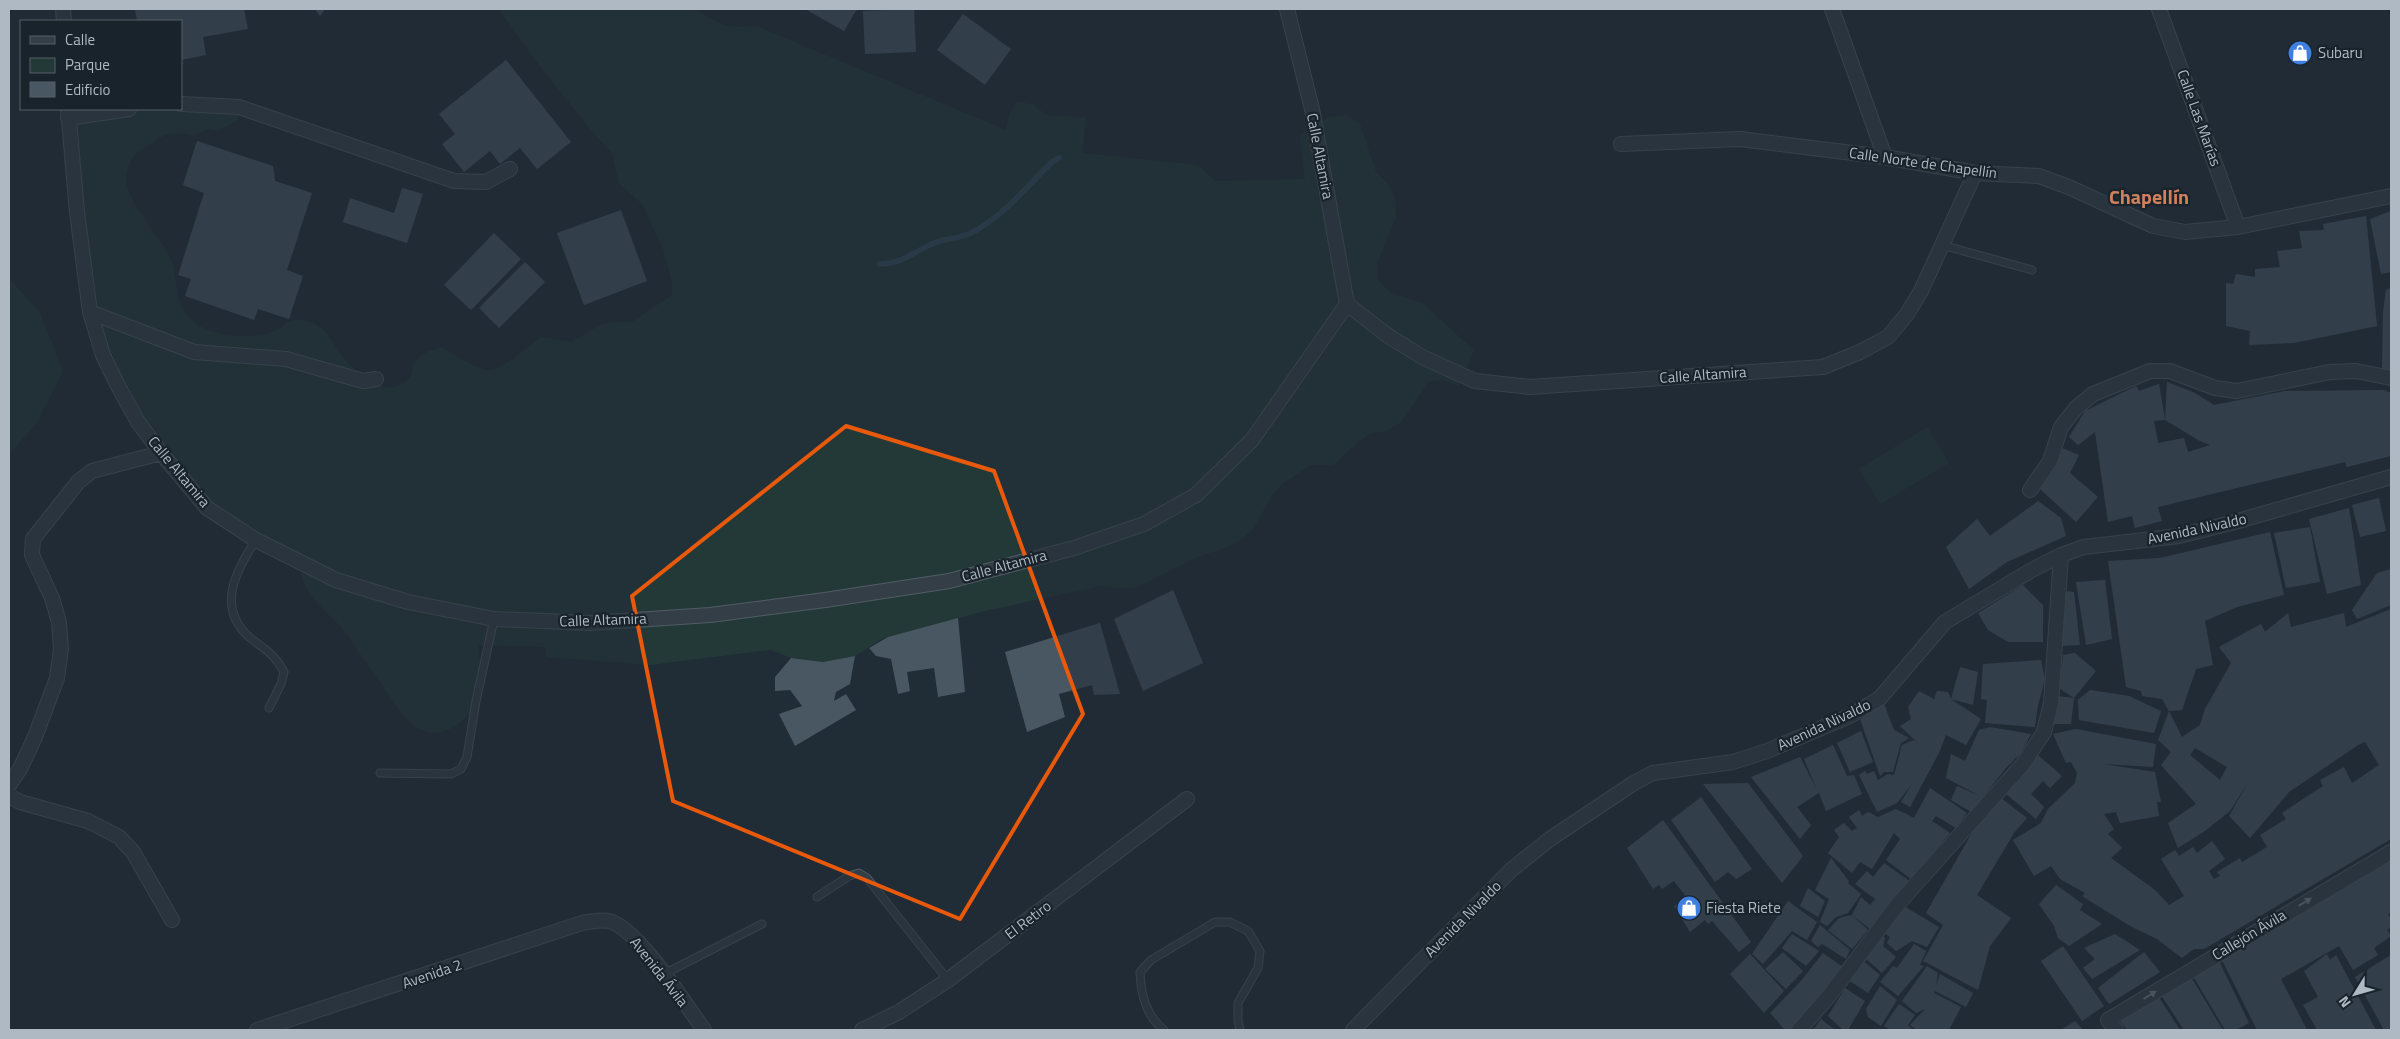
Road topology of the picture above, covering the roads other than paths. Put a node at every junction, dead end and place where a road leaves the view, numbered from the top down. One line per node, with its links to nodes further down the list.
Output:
1 (1287, 9): 15 (street, Calle Altamira)
2 (1832, 9): 8 (street)
3 (2159, 9): 12 (street, Calle Las Marías)
4 (182, 104): 9 (street)
5 (114, 110): 6 (street)
6 (68, 113): 16 (street, Calle Altamira)
7 (1621, 144): 8 (street, Calle Norte de Chapellín)
8 (1885, 157): 10 (street, Calle Norte de Chapellín)
9 (510, 169)
10 (1975, 173): 12 (street, Calle Norte de Chapellín); 13 (street, Calle Altamira)
11 (2391, 196): 12 (street, Calle Norte de Chapellín)
12 (2238, 226)
13 (1941, 244): 14 (lane); 15 (street, Calle Altamira)
14 (2032, 270)
15 (1347, 304): 24 (street, Calle Altamira)
16 (90, 312): 18 (street); 19 (street, Calle Altamira)
17 (2391, 378): 21 (street)
18 (376, 379)
19 (161, 453): 22 (street, Calle Altamira); 27 (street)
20 (2391, 477): 23 (street, Avenida Nivaldo)
21 (2030, 490)
22 (256, 540): 24 (street, Calle Altamira); 25 (lane)
23 (2061, 555): 43 (street, Avenida Nivaldo); 44 (street)
24 (494, 619): 26 (lane)
25 (269, 708)
26 (380, 773)
27 (9, 785)
28 (9, 796): 32 (street)
29 (1187, 799): 36 (street, El Retiro)
30 (2391, 852): 37 (street, Callejón Ávila, one-way to 30)
31 (817, 897): 36 (lane)
32 (172, 920)
33 (608, 921): 35 (street, Avenida Ávila); 38 (street, Avenida 2)
34 (762, 924): 35 (lane)
35 (664, 974): 39 (street, Avenida Ávila)
36 (948, 980): 40 (street, El Retiro)
37 (2112, 1025)
38 (257, 1030)
39 (704, 1030)
40 (862, 1030)
41 (1164, 1030): 42 (lane)
42 (1240, 1030)
43 (1353, 1030)
44 (1799, 1030)

